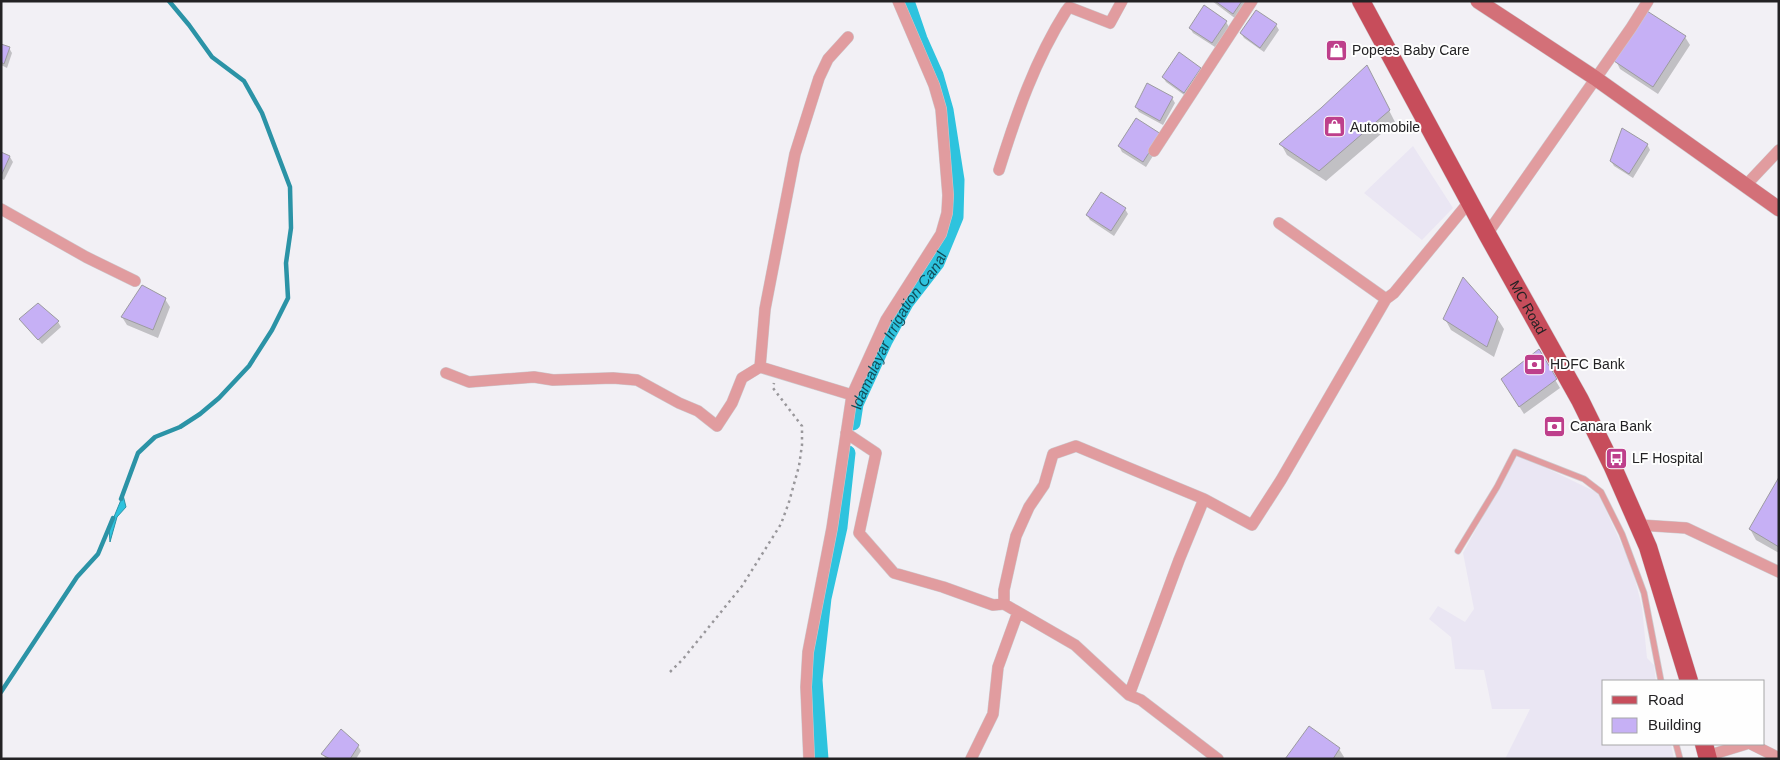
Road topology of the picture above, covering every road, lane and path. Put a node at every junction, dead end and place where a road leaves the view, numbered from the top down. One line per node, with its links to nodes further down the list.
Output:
1 (898, 1): 23 (street)
2 (1122, 1): 11 (street)
3 (1252, 1): 10 (street)
4 (1361, 1): 13 (main road, MC Road)
5 (1478, 1): 8 (main road)
6 (1648, 1): 8 (street)
7 (848, 37): 20 (street)
8 (1595, 78): 12 (main road); 17 (street)
9 (1779, 150): 12 (street)
10 (1154, 151)
11 (999, 170)
12 (1746, 185): 15 (main road)
13 (1469, 202): 17 (main road, MC Road); 19 (street)
14 (1, 209): 18 (street)
15 (1779, 209)
16 (1279, 223): 19 (street)
17 (1487, 234): 26 (main road, MC Road)
18 (135, 280)
19 (1386, 299): 25 (street)
20 (760, 367): 21 (street); 22 (street)
21 (777, 372): 23 (street); 31 (path)
22 (446, 373)
23 (852, 395): 24 (street)
24 (846, 432): 29 (street); 40 (street)
25 (1204, 498): 29 (street); 34 (street)
26 (1640, 525): 28 (street); 33 (main road, MC Road)
27 (1458, 551): 32 (lane)
28 (1779, 572)
29 (1004, 604): 30 (street)
30 (1018, 612): 34 (street); 41 (street)
31 (670, 672)
32 (1661, 680)
33 (1688, 680)
34 (1129, 695): 42 (street)
35 (1676, 745): 43 (lane)
36 (1742, 745): 38 (street)
37 (1753, 745): 39 (street)
38 (1707, 753)
39 (1779, 758)
40 (809, 759)
41 (972, 759)
42 (1218, 759)
43 (1680, 759)

